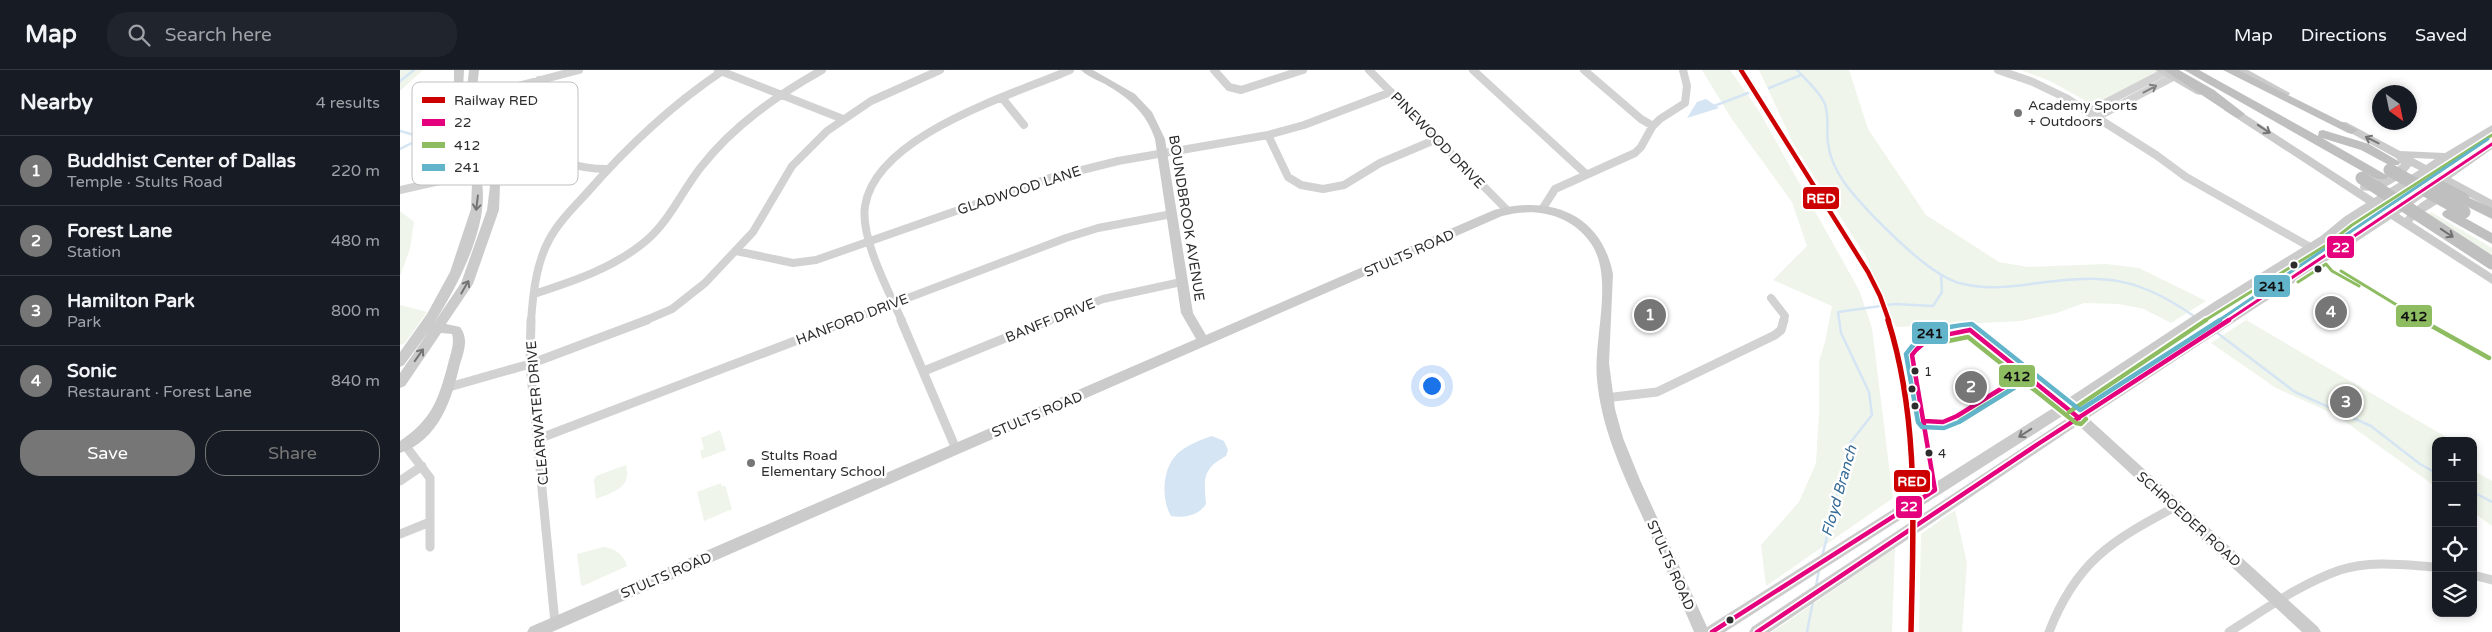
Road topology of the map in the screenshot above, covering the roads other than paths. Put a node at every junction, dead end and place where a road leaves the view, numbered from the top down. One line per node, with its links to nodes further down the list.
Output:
1 (579, 70): 19 (street)
2 (721, 70): 23 (street); 40 (street, CLEARWATER DRIVE)
3 (822, 70): 23 (street)
4 (940, 70): 28 (street)
5 (1070, 70): 24 (street)
6 (1086, 70): 36 (main road, BOUNDBROOK AVENUE)
7 (1214, 70): 8 (street)
8 (1303, 70)
9 (1369, 70): 22 (street, PINEWOOD DRIVE)
10 (1473, 70): 42 (street)
11 (1584, 70): 30 (street)
12 (1683, 70): 30 (street)
13 (2190, 70): 21 (highway)
14 (2209, 70): 38 (highway)
15 (2229, 70): 32 (highway)
16 (2240, 70): 32 (main road)
17 (2006, 71): 25 (street)
18 (2167, 72): 25 (street); 26 (highway); 27 (street, one-way to 18)
19 (539, 80): 20 (street)
20 (531, 82)
21 (2222, 88): 38 (highway); 67 (highway, one-way to 67, bridge)
22 (1391, 92): 33 (street, GLADWOOD LANE); 34 (street, PINEWOOD DRIVE)
23 (781, 94): 28 (street); 72 (street)
24 (1004, 99): 29 (street); 62 (street)
25 (2090, 110): 27 (street)
26 (2239, 114): 45 (main road, one-way to 45)
27 (2099, 116): 44 (street)
28 (844, 119): 65 (street)
29 (1024, 125)
30 (1653, 126): 42 (street)
31 (2492, 128): 37 (main road)
32 (2352, 130): 38 (main road, one-way to 32)
33 (1268, 136): 34 (street); 36 (street, GLADWOOD LANE)
34 (1437, 139): 54 (street, PINEWOOD DRIVE)
35 (2492, 144): 43 (main road)
36 (1162, 154): 55 (main road, BOUNDBROOK AVENUE); 62 (street, GLADWOOD LANE)
37 (2449, 157): 38 (main road); 41 (main road)
38 (2389, 165): 41 (main road); 45 (main road); 51 (highway, bridge); 61 (highway)
39 (578, 166): 40 (street)
40 (607, 169): 72 (street, CLEARWATER DRIVE)
41 (2429, 170): 43 (main road); 50 (main road)
42 (1586, 174): 53 (street)
43 (2444, 178): 52 (main road); 56 (main road)
44 (2200, 183): 64 (street)
45 (2346, 184): 50 (main road)
46 (421, 185): 49 (street)
47 (477, 185): 76 (main road, one-way to 76)
48 (493, 185): 76 (main road, one-way to 48)
49 (400, 190)
50 (2375, 203): 56 (main road); 58 (main road)
51 (2463, 205): 57 (highway); 59 (highway)
52 (2492, 207): 63 (main road)
53 (1543, 208): 54 (main road, STULTS ROAD); 85 (main road, STULTS ROAD)
54 (1507, 210): 77 (main road, STULTS ROAD)
55 (1172, 214): 69 (main road, BOUNDBROOK AVENUE); 75 (street, HANFORD DRIVE)
56 (2392, 214): 60 (main road); 63 (main road)
57 (2492, 214)
58 (2357, 215): 64 (main road); 66 (main road)
59 (2492, 227)
60 (2363, 233): 63 (main road); 66 (main road)
61 (2492, 239)
62 (868, 242): 65 (street, GLADWOOD LANE); 75 (street)
63 (2433, 242): 68 (main road)
64 (2310, 247): 70 (main road); 71 (main road)
65 (736, 251): 80 (street)
66 (2326, 256): 71 (main road)
67 (2492, 263)
68 (2492, 280)
69 (1181, 282): 77 (main road, BOUNDBROOK AVENUE); 82 (street, BANFF DRIVE)
70 (2249, 286): 73 (main road); 78 (main road)
71 (2278, 288): 73 (main road)
72 (534, 294): 80 (street, CLEARWATER DRIVE)
73 (2265, 297): 81 (main road)
74 (1770, 298): 85 (street)
75 (894, 303): 82 (street); 88 (street, HANFORD DRIVE)
76 (432, 327): 79 (main road); 83 (main road, one-way to 76); 84 (main road)
77 (1204, 342): 90 (main road, STULTS ROAD)
78 (2138, 357): 81 (main road); 86 (main road)
79 (400, 362)
80 (530, 364): 84 (street); 88 (street, CLEARWATER DRIVE)
81 (2155, 370): 87 (main road)
82 (924, 371): 90 (street)
83 (400, 383)
84 (449, 388): 89 (main road)
85 (1605, 398): 103 (main road, STULTS ROAD)
86 (2066, 407): 87 (main road, SCHROEDER ROAD); 104 (main road, one-way to 104)
87 (2078, 418): 93 (main road, SCHROEDER ROAD); 105 (main road)
88 (538, 439): 101 (street, CLEARWATER DRIVE)
89 (403, 446): 91 (street)
90 (956, 449): 101 (main road, STULTS ROAD)
91 (422, 466): 92 (street); 94 (street)
92 (400, 481)
93 (2176, 507): 100 (main road, SCHROEDER ROAD); 106 (street)
94 (430, 522): 95 (street); 96 (street)
95 (400, 534)
96 (430, 547)
97 (2432, 567): 100 (street)
98 (2477, 575): 99 (street)
99 (2492, 580)
100 (2280, 602): 107 (street); 108 (main road, SCHROEDER ROAD)
101 (555, 623): 102 (main road, STULTS ROAD)
102 (534, 632)
103 (1702, 632)
104 (1712, 632)
105 (1757, 632)
106 (2049, 632)
107 (2229, 632)
108 (2313, 632)

